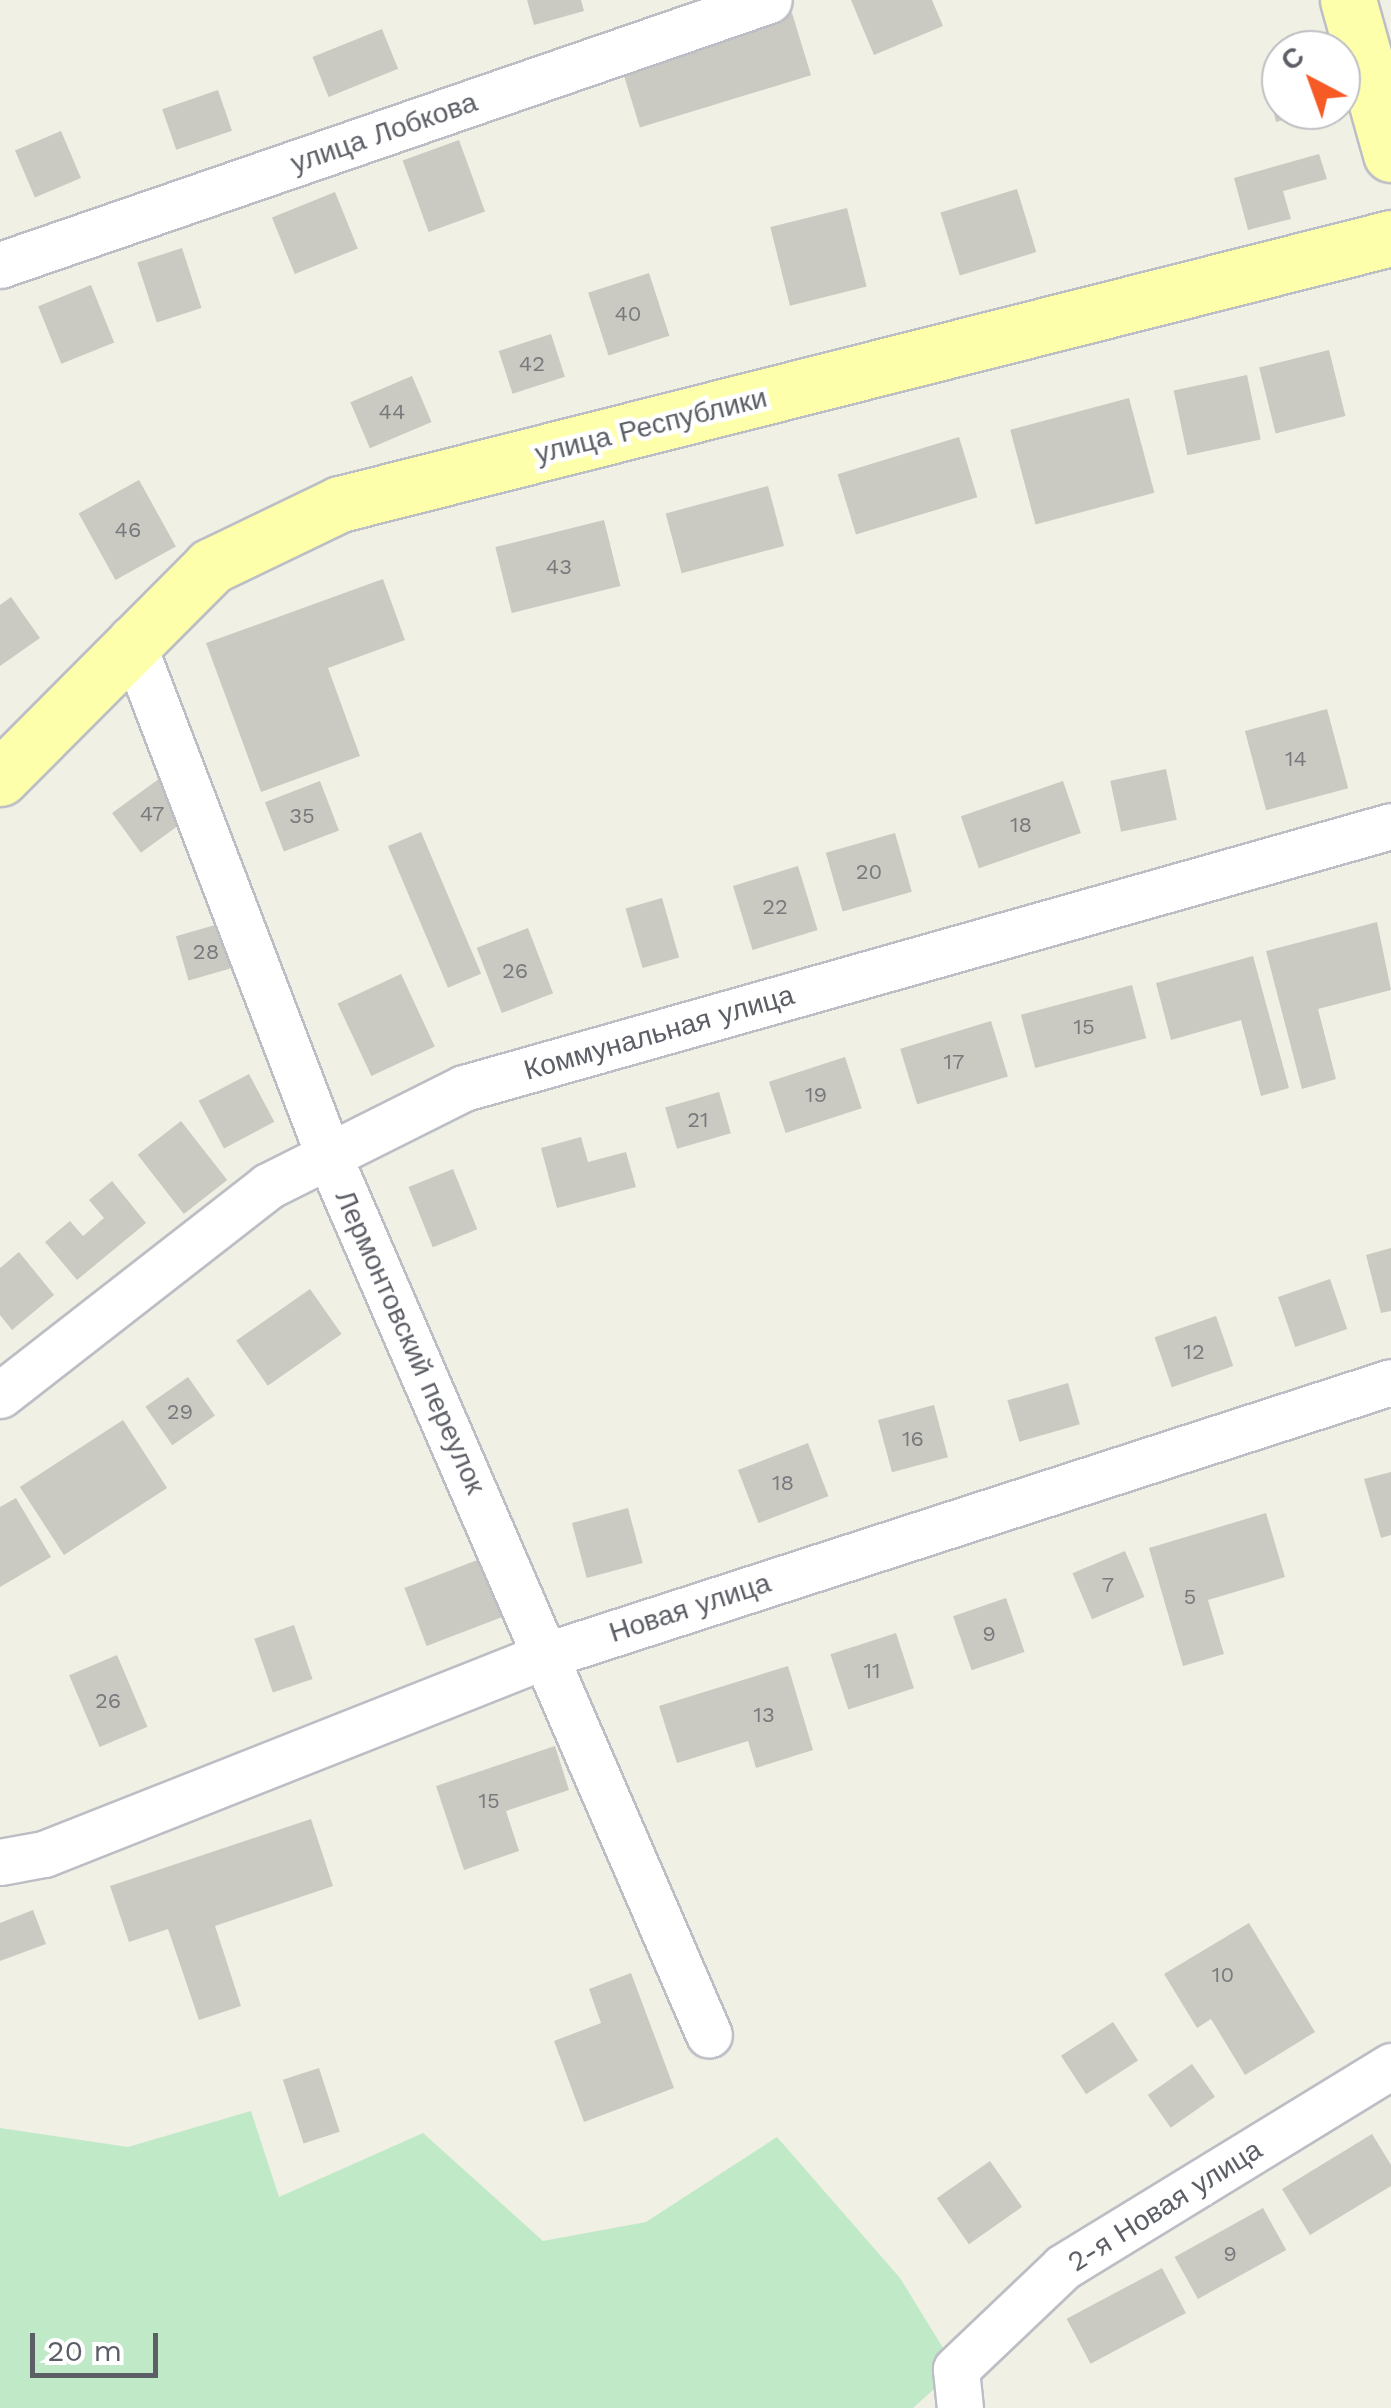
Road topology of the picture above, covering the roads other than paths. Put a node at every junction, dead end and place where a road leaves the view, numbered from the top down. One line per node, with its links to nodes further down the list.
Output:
1 (768, 0): 5 (street, улица Лобкова)
2 (1348, 0): 3 (main road)
3 (1391, 154)
4 (1391, 238): 6 (main road, улица Республики)
5 (0, 266)
6 (132, 639): 7 (main road, улица Республики); 9 (street, Лермонтовский переулок)
7 (0, 778)
8 (1391, 826): 9 (street, Коммунальная улица)
9 (330, 1159): 11 (street, Коммунальная улица); 12 (street, Лермонтовский переулок)
10 (1391, 1382): 12 (street, Новая улица)
11 (0, 1395)
12 (547, 1654): 13 (street, Новая улица); 14 (street, Лермонтовский переулок)
13 (0, 1862)
14 (709, 2036)
15 (1391, 2066): 16 (street, 2-я Новая улица)
16 (958, 2388)

